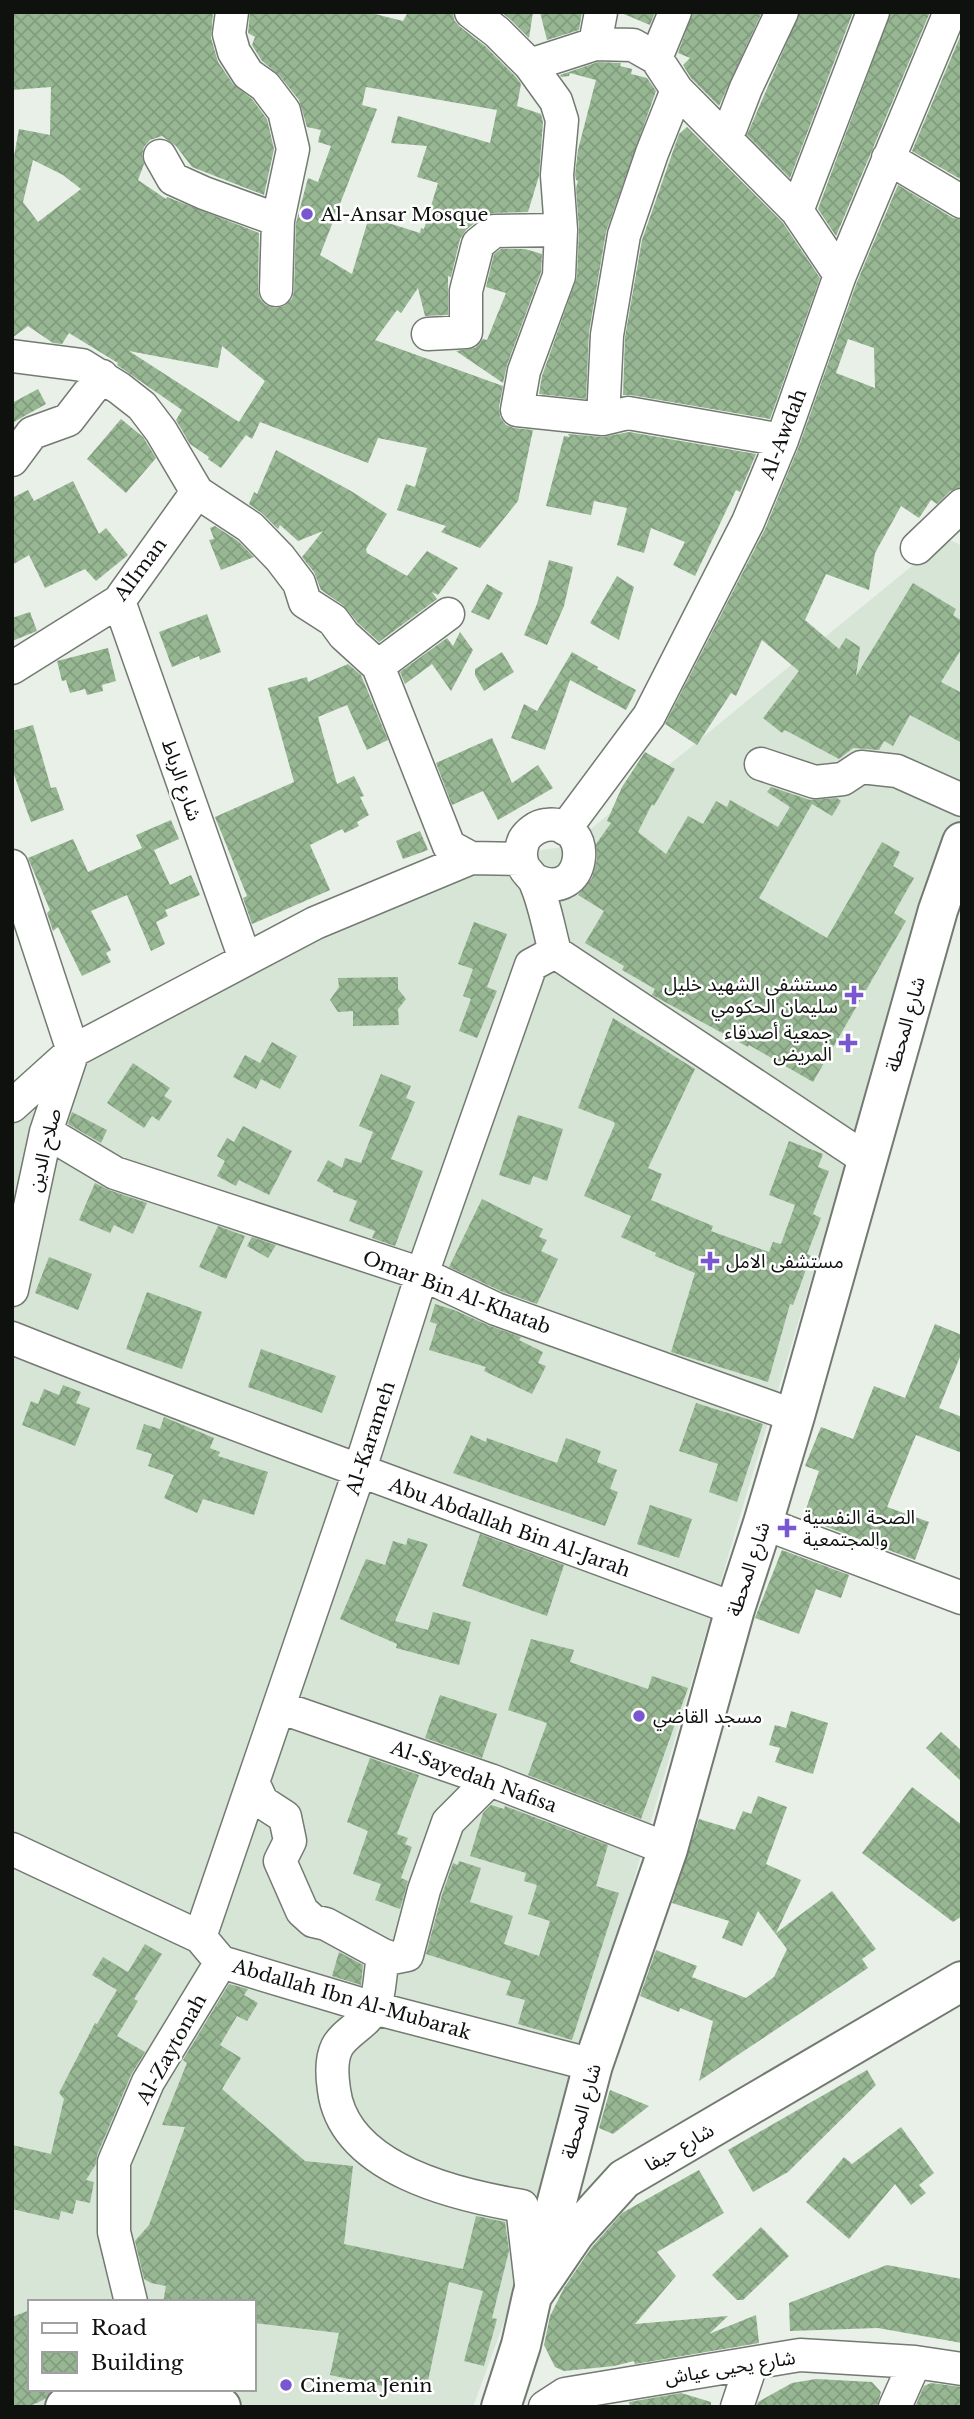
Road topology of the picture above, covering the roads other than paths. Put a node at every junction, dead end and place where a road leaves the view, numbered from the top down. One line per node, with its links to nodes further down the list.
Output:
1 (232, 12): 17 (street)
2 (471, 12): 10 (street)
3 (601, 12): 8 (street)
4 (675, 12): 9 (street)
5 (782, 12): 12 (street)
6 (873, 12): 16 (street)
7 (950, 12): 14 (street, Al-Awdah)
8 (595, 44): 9 (street); 10 (street)
9 (656, 58): 11 (street)
10 (530, 65): 18 (street)
11 (677, 90): 12 (street); 24 (street)
12 (724, 137): 16 (street)
13 (160, 156): 17 (street)
14 (888, 158): 15 (street); 19 (street, Al-Awdah)
15 (962, 202)
16 (797, 211): 19 (street)
17 (278, 220): 20 (street)
18 (561, 230): 21 (street); 24 (street)
19 (840, 275): 25 (street, Al-Awdah)
20 (276, 290)
21 (428, 334)
22 (12, 356): 23 (street)
23 (102, 376): 26 (street); 27 (street)
24 (603, 419): 25 (street)
25 (782, 440): 36 (street, Al-Awdah)
26 (12, 460)
27 (190, 480): 30 (street, AlIman); 32 (street)
28 (962, 505): 29 (street)
29 (916, 548)
30 (119, 601): 33 (street, AlIman); 42 (street, شارع الرباط)
31 (448, 614): 32 (street)
32 (378, 666): 38 (street)
33 (12, 668)
34 (761, 764): 35 (street)
35 (962, 800)
36 (565, 828): 40 (street); 40 (street)
37 (962, 842): 46 (main road, شارع المحطة)
38 (471, 858): 40 (street); 42 (street)
39 (12, 866): 43 (street)
40 (540, 873): 41 (street)
41 (555, 952): 46 (street); 47 (street, Al-Karameh)
42 (245, 959): 43 (street)
43 (73, 1051): 44 (street); 45 (street, صلاح الدين)
44 (12, 1107)
45 (46, 1132): 47 (street, Omar Bin Al-Khatab); 48 (street, صلاح الدين)
46 (866, 1159): 50 (main road, شارع المحطة)
47 (422, 1274): 50 (street, Omar Bin Al-Khatab); 51 (street, Al-Karameh)
48 (12, 1290)
49 (12, 1338): 51 (street, Abu Abdallah Bin Al-Jarah)
50 (795, 1416): 52 (main road, شارع المحطة)
51 (359, 1472): 54 (street, Abu Abdallah Bin Al-Jarah); 55 (street, Al-Karameh)
52 (763, 1523): 53 (street); 54 (main road, شارع المحطة)
53 (962, 1598)
54 (734, 1609): 59 (main road, شارع المحطة)
55 (279, 1707): 56 (street, Al-Sayedah Nafisa); 57 (street, Al-Karameh)
56 (491, 1780): 59 (street, Al-Sayedah Nafisa); 61 (street)
57 (253, 1783): 60 (street, Al-Karameh); 61 (street)
58 (12, 1849): 60 (street, Abdallah Ibn Al-Mubarak)
59 (668, 1849): 65 (main road, شارع المحطة)
60 (200, 1937): 62 (street, Abdallah Ibn Al-Mubarak)
61 (383, 1955): 64 (street)
62 (220, 1962): 64 (street, Abdallah Ibn Al-Mubarak); 67 (street, Al-Zaytonah)
63 (962, 1981): 66 (main road, شارع حيفا)
64 (374, 2008): 65 (street, Abdallah Ibn Al-Mubarak); 66 (street)
65 (593, 2065): 66 (main road, شارع المحطة)
66 (532, 2296): 74 (main road, شارع حيفا)
67 (131, 2300)
68 (915, 2362): 69 (street, شارع يحيى عياش); 70 (street, شارع يحيى عياش); 77 (street)
69 (751, 2365): 75 (street, شارع يحيى عياش); 76 (street)
70 (962, 2370)
71 (167, 2398): 72 (main road); 73 (main road)
72 (65, 2407)
73 (221, 2407)
74 (501, 2407)
75 (545, 2407)
76 (737, 2407)
77 (895, 2407)

